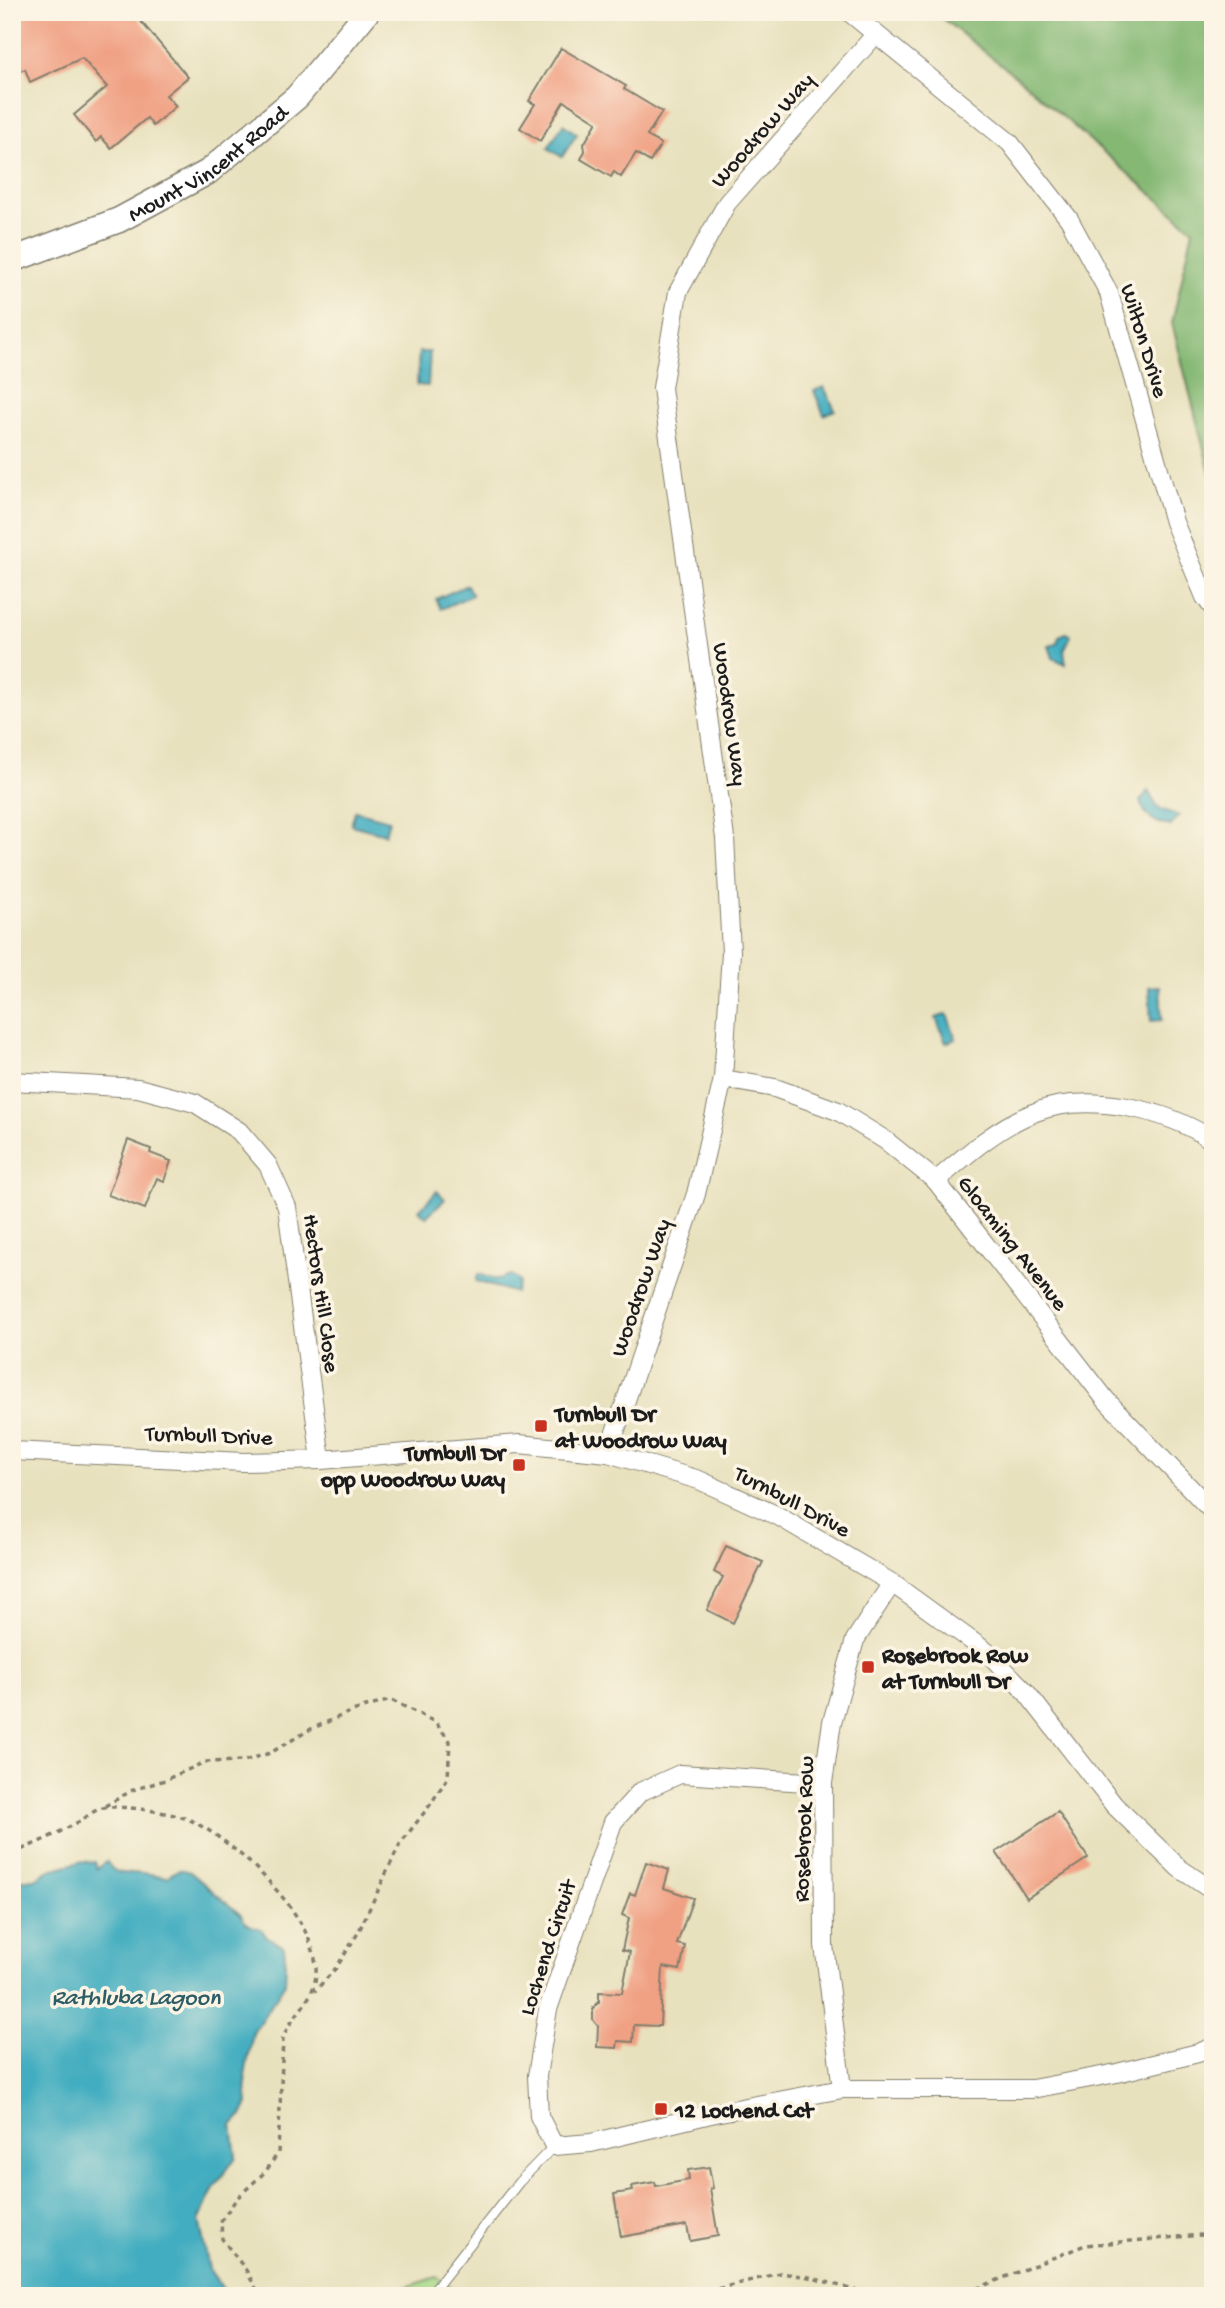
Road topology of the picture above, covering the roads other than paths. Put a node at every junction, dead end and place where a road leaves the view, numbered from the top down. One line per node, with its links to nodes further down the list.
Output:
1 (366, 12): 4 (main road, Mount Vincent Road)
2 (849, 12): 3 (street, Wilton Drive)
3 (876, 35): 5 (street, Wilton Drive); 6 (street, Woodrow Way)
4 (12, 260)
5 (1213, 608)
6 (723, 1079): 9 (street, Gloaming Avenue); 11 (street, Woodrow Way)
7 (12, 1081): 12 (street, Hectors Hill Close)
8 (1213, 1141): 9 (street)
9 (936, 1181): 13 (street, Gloaming Avenue)
10 (12, 1451): 12 (street, Turnbull Drive)
11 (608, 1453): 12 (street, Turnbull Drive); 14 (street, Turnbull Drive)
12 (321, 1460)
13 (1213, 1512)
14 (892, 1583): 15 (street, Rosebrook Row); 16 (street, Turnbull Drive)
15 (823, 1783): 18 (street, Rosebrook Row); 19 (street, Lochend Circuit)
16 (1213, 1891)
17 (1213, 2047): 18 (street)
18 (842, 2089): 19 (street)
19 (554, 2146): 20 (lane)
20 (429, 2296)

